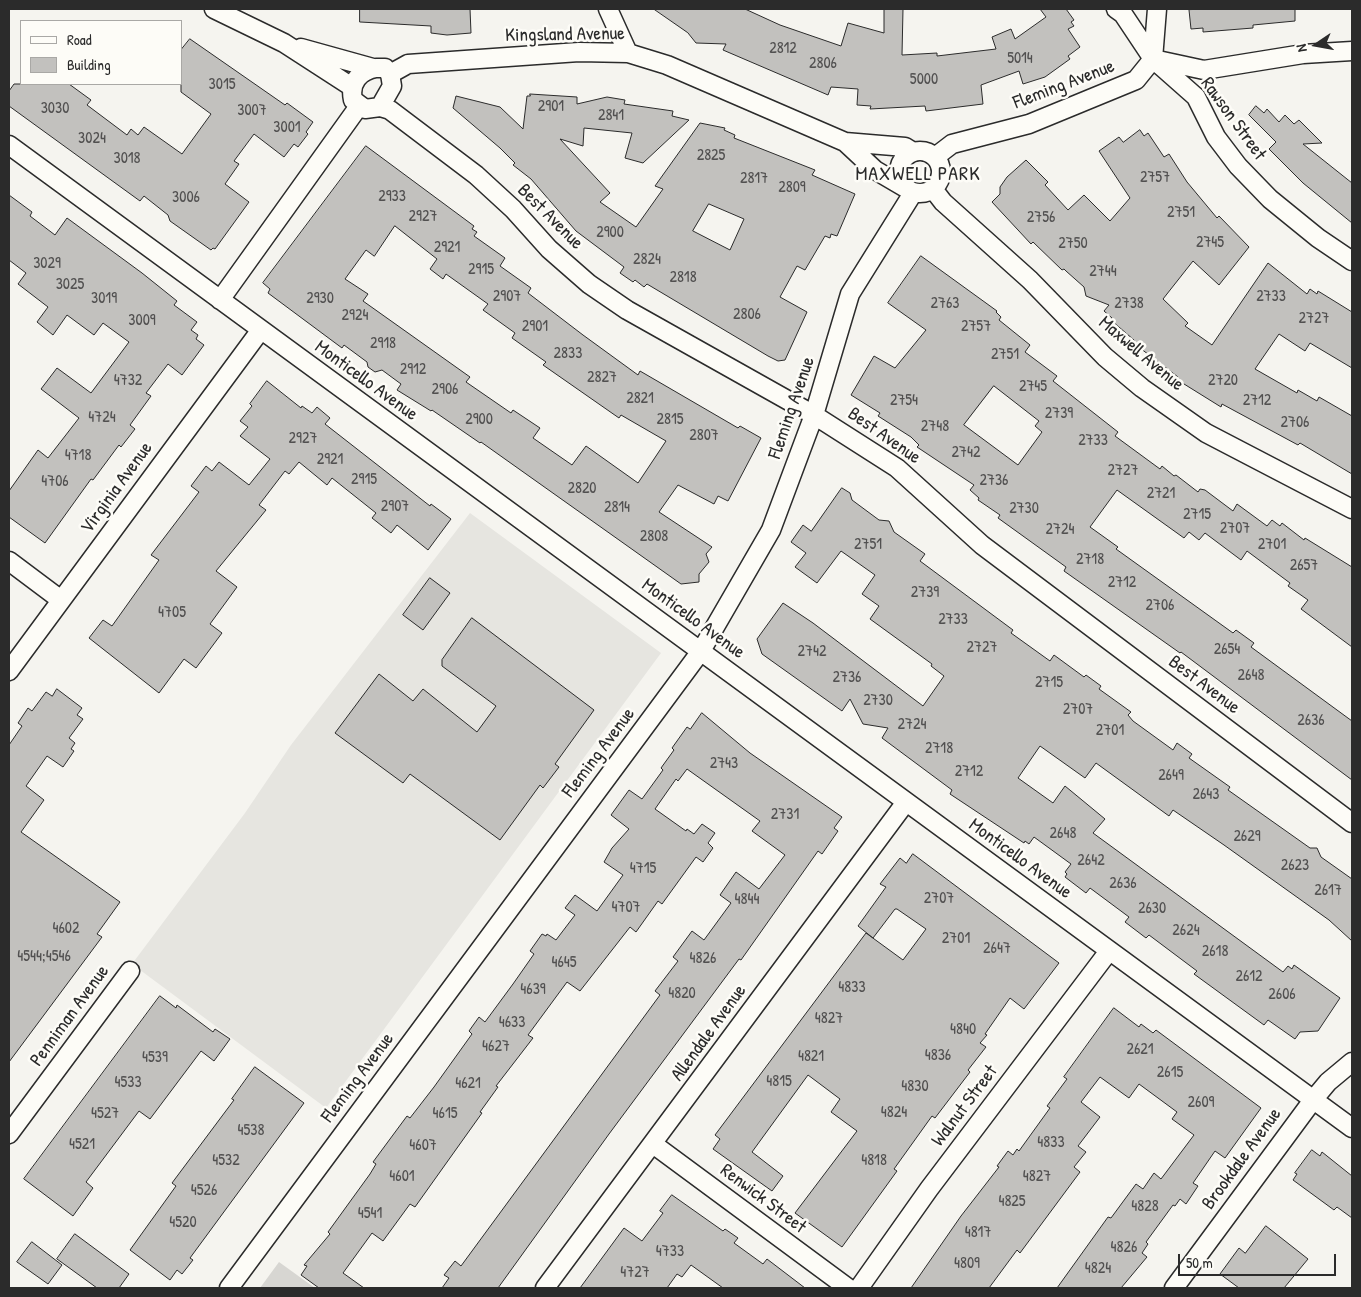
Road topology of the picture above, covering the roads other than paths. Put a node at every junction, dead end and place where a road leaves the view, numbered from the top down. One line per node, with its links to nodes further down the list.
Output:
1 (214, 9): 5 (street)
2 (608, 9): 7 (street)
3 (1116, 9): 8 (street, Rawson Street)
4 (1157, 9): 8 (street)
5 (284, 43): 9 (street); 11 (street)
6 (1352, 51): 8 (street)
7 (628, 54): 10 (street, Kingsland Avenue); 14 (street, Kingsland Avenue)
8 (1153, 59): 17 (street, Fleming Avenue); 20 (street, Rawson Street)
9 (373, 68): 10 (street); 11 (street)
10 (390, 74): 13 (street)
11 (352, 87): 12 (street)
12 (359, 106): 13 (street); 21 (street)
13 (380, 107): 23 (street, Best Avenue)
14 (845, 142): 16 (street, Kingsland Avenue); 19 (street, Kingsland Avenue)
15 (9, 145): 21 (street, Monticello Avenue)
16 (913, 152): 17 (street); 19 (street)
17 (935, 156): 18 (street)
18 (933, 189): 19 (street); 24 (street, Maxwell Avenue)
19 (908, 190): 23 (street, Fleming Avenue)
20 (1352, 261)
21 (220, 300): 22 (street, Monticello Avenue)
22 (260, 331): 26 (street, Virginia Avenue); 27 (street, Monticello Avenue)
23 (814, 415): 27 (street, Fleming Avenue); 30 (street, Best Avenue)
24 (1352, 509)
25 (9, 562): 26 (street)
26 (61, 600): 28 (street, Virginia Avenue)
27 (701, 652): 29 (street, Monticello Avenue); 38 (street, Fleming Avenue)
28 (9, 671)
29 (906, 802): 31 (street, Monticello Avenue); 37 (street, Allendale Avenue)
30 (1352, 823)
31 (1109, 951): 34 (street, Monticello Avenue); 41 (street, Walnut Street)
32 (130, 971): 36 (street, Penniman Avenue)
33 (1352, 1062): 34 (street, Brookdale Avenue)
34 (1313, 1100): 35 (street, Monticello Avenue); 42 (street, Brookdale Avenue)
35 (1352, 1128)
36 (9, 1134)
37 (653, 1144): 39 (street, Allendale Avenue); 40 (street, Renwick Street)
38 (229, 1288)
39 (545, 1288)
40 (848, 1288)
41 (859, 1288)
42 (1174, 1288)

